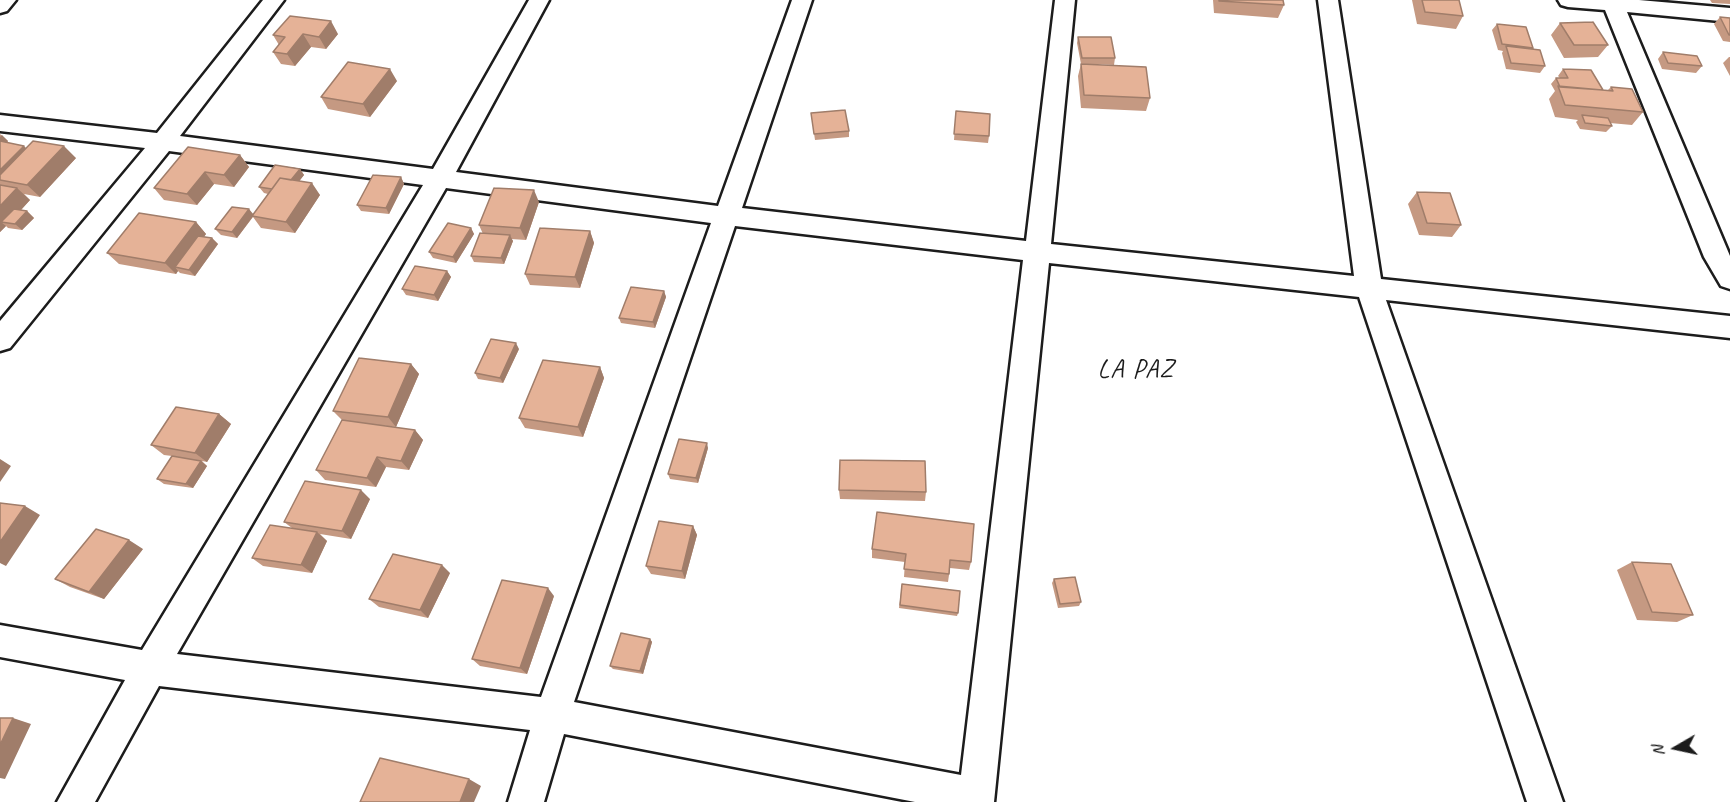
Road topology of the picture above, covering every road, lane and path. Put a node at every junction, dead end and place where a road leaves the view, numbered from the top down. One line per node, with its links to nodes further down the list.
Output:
1 (6, 0): 9 (street)
2 (274, 0): 12 (street)
3 (539, 0): 13 (street)
4 (802, 0): 14 (street)
5 (1065, 0): 15 (street)
6 (1328, 0): 17 (street)
7 (1568, 0): 8 (street)
8 (1614, 5): 10 (street); 16 (street)
9 (0, 6)
10 (1730, 15)
11 (0, 123): 12 (street)
12 (163, 142): 13 (street); 19 (street)
13 (440, 178): 14 (street); 21 (street)
14 (728, 216): 15 (street); 22 (street)
15 (1038, 252): 17 (street); 23 (street)
16 (1730, 279)
17 (1369, 288): 18 (street); 26 (street)
18 (1730, 327)
19 (0, 340)
20 (0, 641): 21 (street)
21 (150, 668): 22 (street); 24 (street)
22 (552, 715): 23 (street); 25 (street)
23 (976, 799)
24 (75, 802)
25 (526, 802)
26 (1545, 802)

